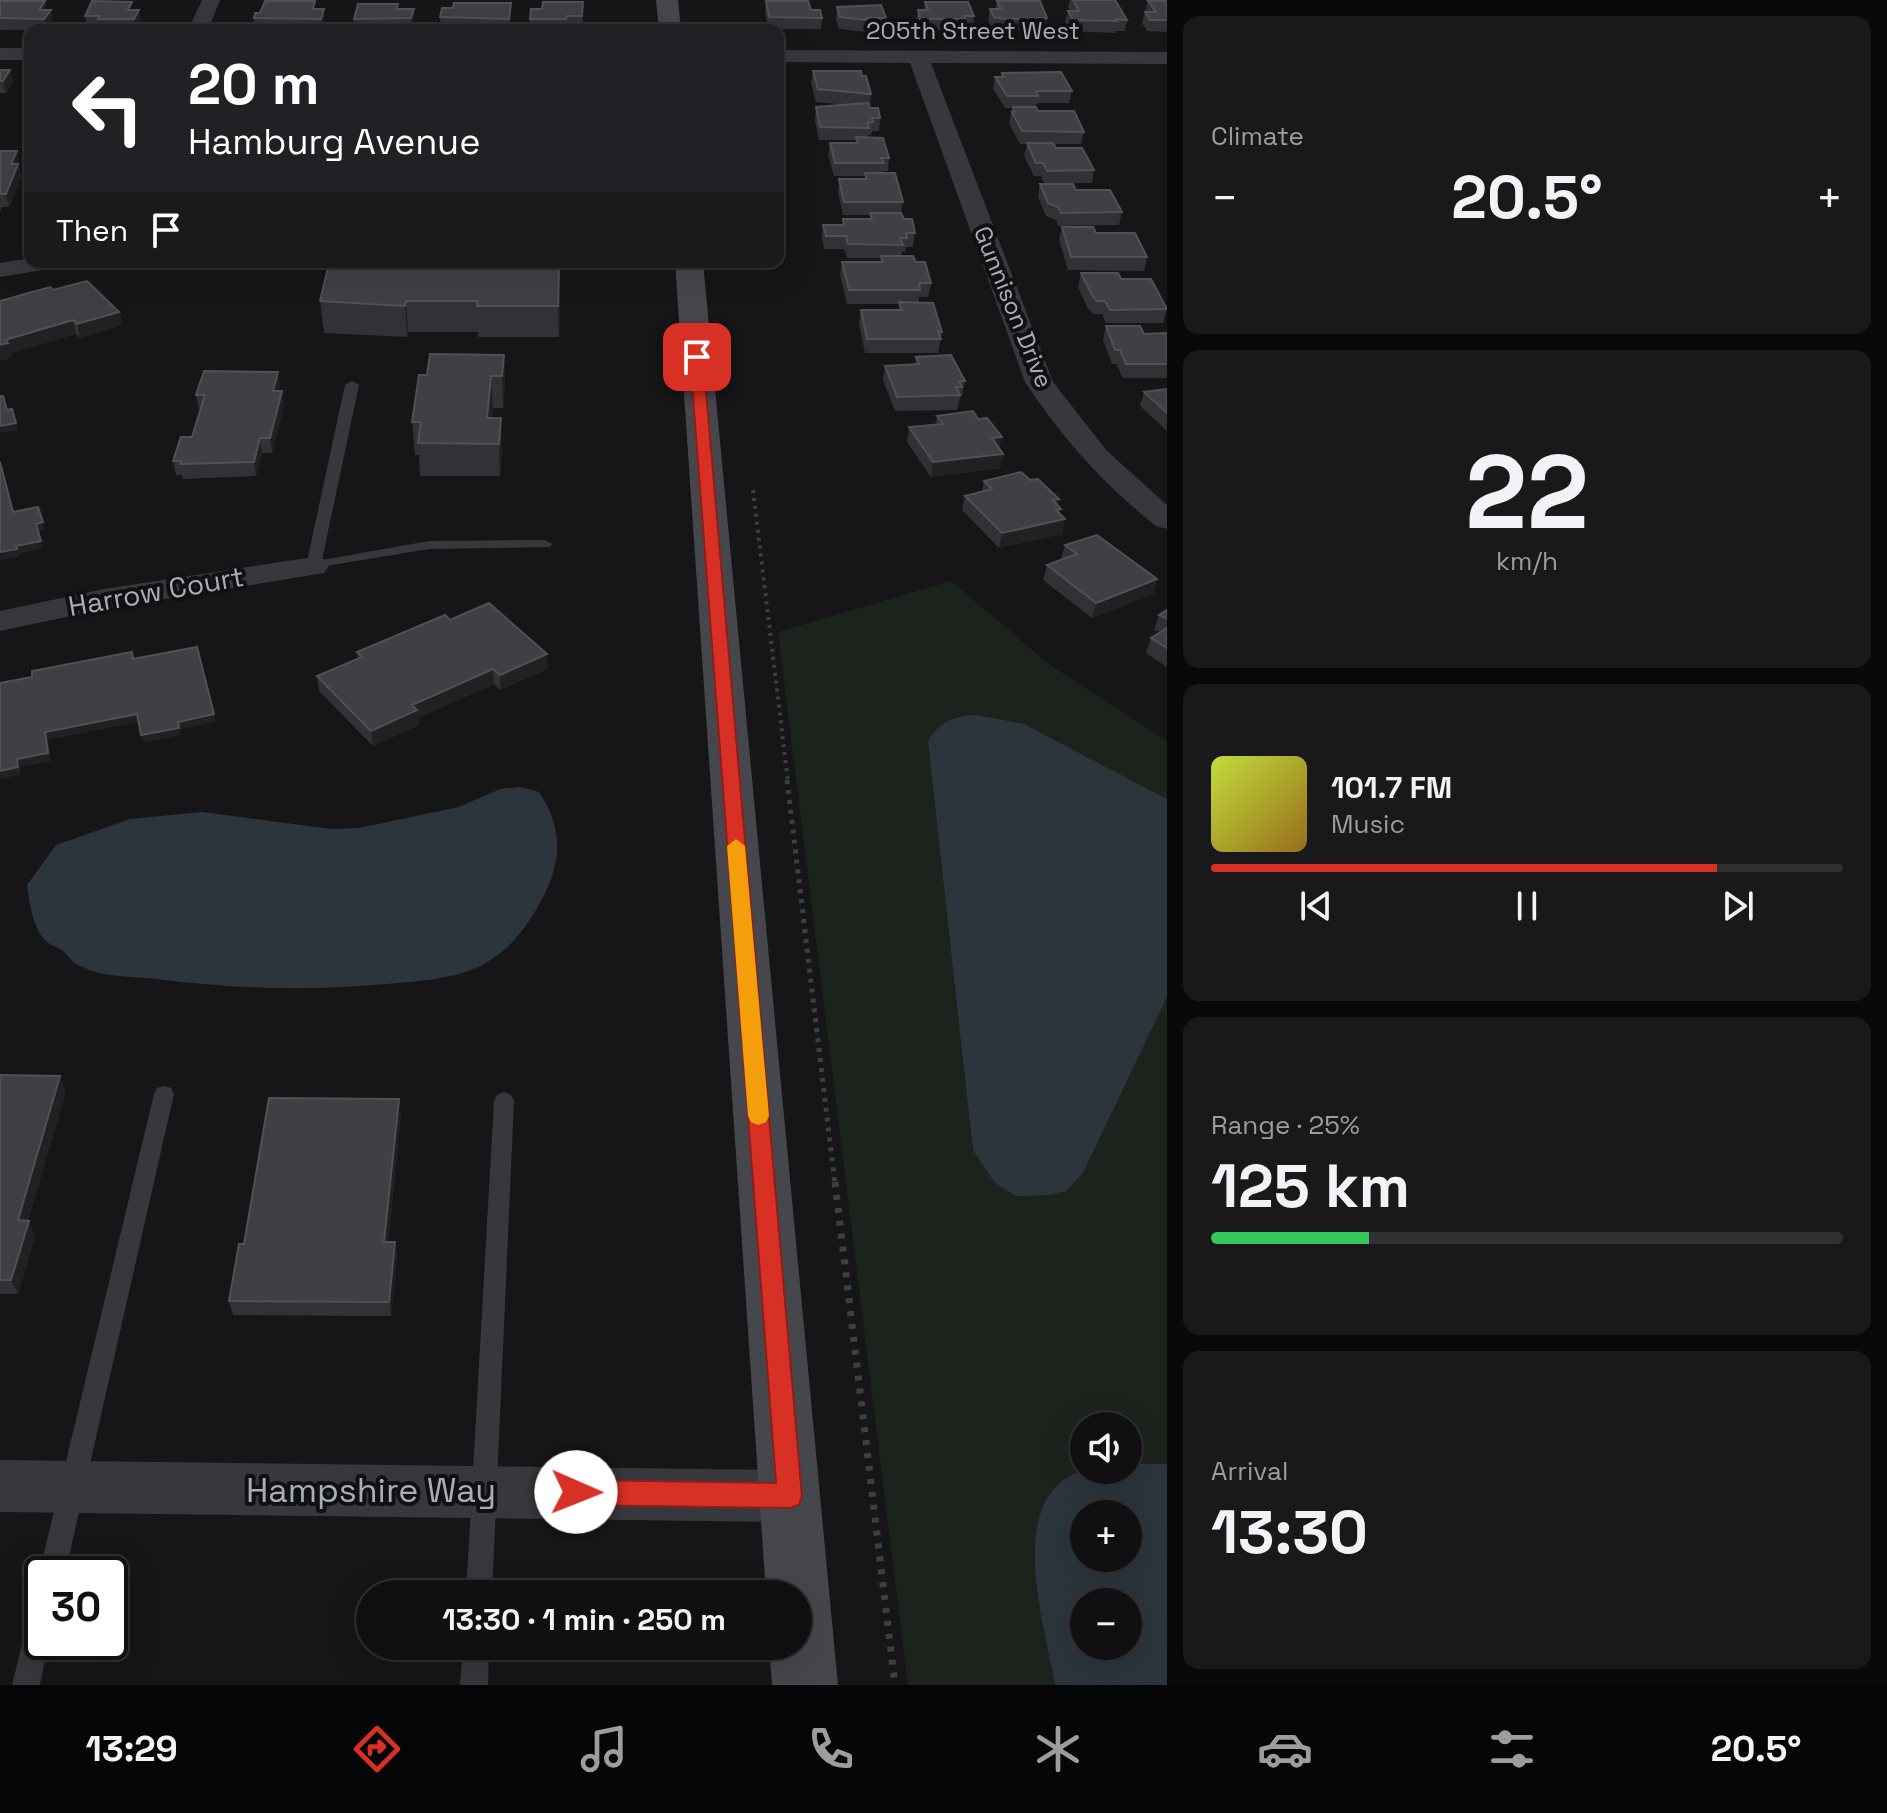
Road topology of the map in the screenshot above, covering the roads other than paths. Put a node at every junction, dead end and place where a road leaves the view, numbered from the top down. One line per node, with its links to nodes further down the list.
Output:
1 (211, 0): 3 (street)
2 (667, 0): 4 (street)
3 (201, 24)
4 (669, 24)
5 (0, 54): 6 (street)
6 (24, 54)
7 (784, 56): 8 (street, 205th Street West)
8 (918, 56): 9 (street, 205th Street West); 14 (street, Gunnison Drive)
9 (1167, 58)
10 (24, 266): 12 (street)
11 (689, 268): 23 (street)
12 (0, 270)
13 (352, 385): 16 (lane)
14 (1167, 520)
15 (545, 544): 16 (lane)
16 (313, 566): 17 (street, Harrow Court)
17 (0, 621)
18 (164, 1094): 21 (lane)
19 (504, 1101): 22 (lane)
20 (0, 1486): 21 (street, Hampshire Way)
21 (72, 1487): 22 (street, Hampshire Way); 24 (lane)
22 (485, 1491): 23 (street, Hampshire Way); 25 (lane)
23 (790, 1496): 26 (street)
24 (56, 1556)
25 (480, 1580)
26 (797, 1580)
27 (32, 1660): 30 (lane)
28 (475, 1660): 31 (lane)
29 (803, 1660): 32 (street)
30 (26, 1685)
31 (474, 1685)
32 (805, 1685)

